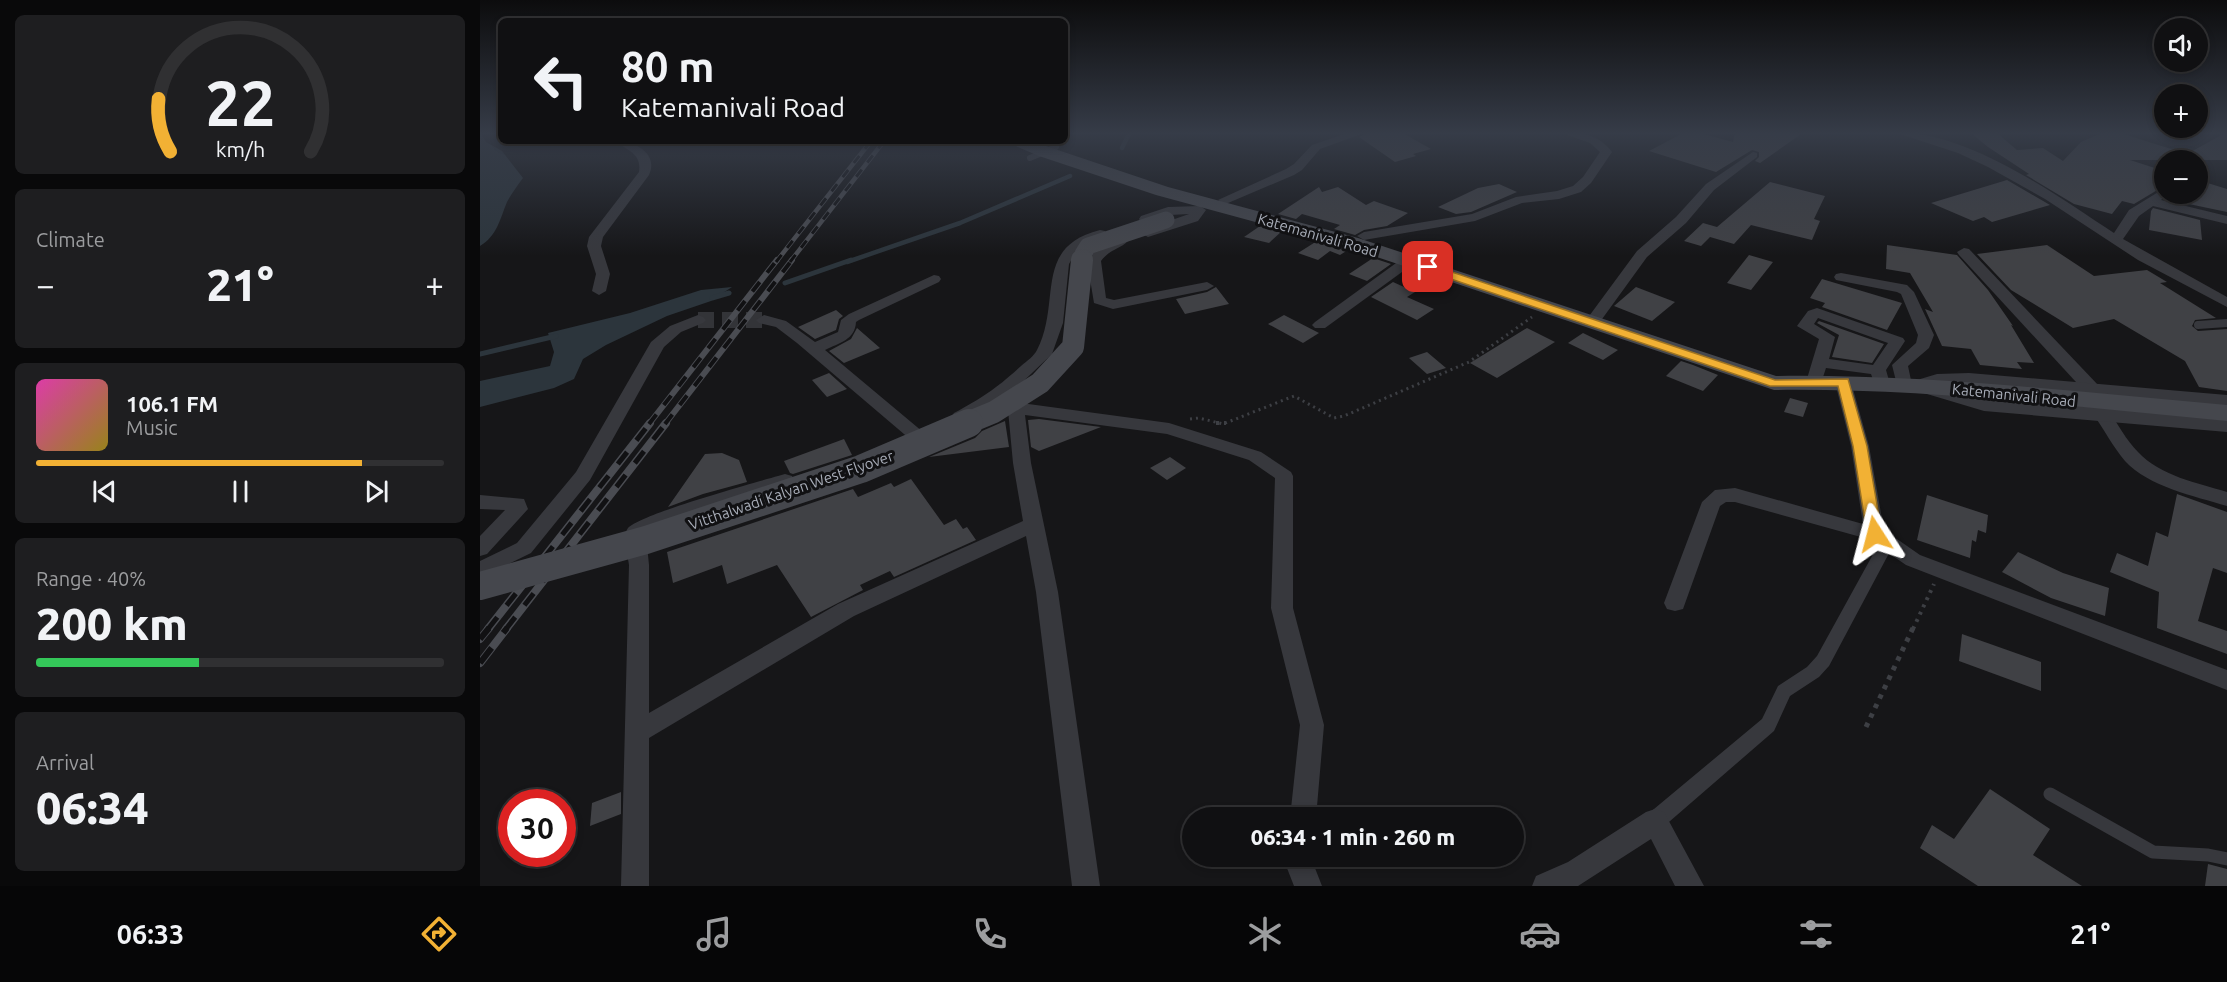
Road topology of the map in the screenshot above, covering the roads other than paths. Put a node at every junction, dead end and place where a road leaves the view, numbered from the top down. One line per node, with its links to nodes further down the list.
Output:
1 (644, 173): 16 (street)
2 (1121, 173): 7 (main road)
3 (1287, 173): 7 (street)
4 (1592, 173): 9 (street)
5 (1728, 173): 18 (street)
6 (2005, 173): 10 (street)
7 (1212, 205): 9 (main road, Katemanivali Road); 12 (main road, Katemanivali Road); 15 (street); 33 (street); 44 (main road, Vitthalwadi Kalyan West Flyover, bridge)
8 (2227, 220): 10 (street)
9 (1364, 236): 18 (main road, Katemanivali Road)
10 (2116, 240): 17 (street)
11 (1965, 252): 31 (street)
12 (1408, 261): 18 (main road, Katemanivali Road); 22 (street)
13 (1841, 277): 27 (street)
14 (933, 279): 25 (street)
15 (1207, 285)
16 (599, 291)
17 (2227, 303)
18 (1596, 318): 30 (main road, Katemanivali Road)
19 (698, 320): 43 (street)
20 (764, 320): 25 (street)
21 (2227, 323): 23 (lane)
22 (1320, 325)
23 (2198, 325)
24 (848, 341): 25 (street)
25 (816, 351): 37 (street)
26 (1890, 352): 27 (street); 29 (street); 30 (street)
27 (1907, 358): 29 (street)
28 (1837, 373): 29 (main road, Katemanivali Road); 30 (main road, Katemanivali Road); 41 (street)
29 (1896, 381): 31 (street); 34 (main road, Katemanivali Road); 35 (street)
30 (1808, 382)
31 (2093, 390): 32 (street)
32 (2227, 401)
33 (1006, 402): 37 (street); 40 (street); 49 (street)
34 (2227, 413)
35 (2102, 414): 36 (street); 38 (street)
36 (2227, 425)
37 (917, 436): 47 (street)
38 (2227, 500)
39 (480, 502): 42 (street)
40 (1034, 525): 47 (street); 54 (street)
41 (1881, 538): 45 (street); 46 (street); 50 (street)
42 (480, 549)
43 (480, 570)
44 (480, 586)
45 (1675, 603)
46 (2227, 680)
47 (637, 734): 53 (street)
48 (2050, 794): 51 (lane)
49 (1304, 807)
50 (1655, 821): 56 (street); 57 (street)
51 (2227, 858)
52 (1301, 867): 55 (street)
53 (635, 886)
54 (1086, 886)
55 (1308, 886)
56 (1546, 886)
57 (1690, 886)

